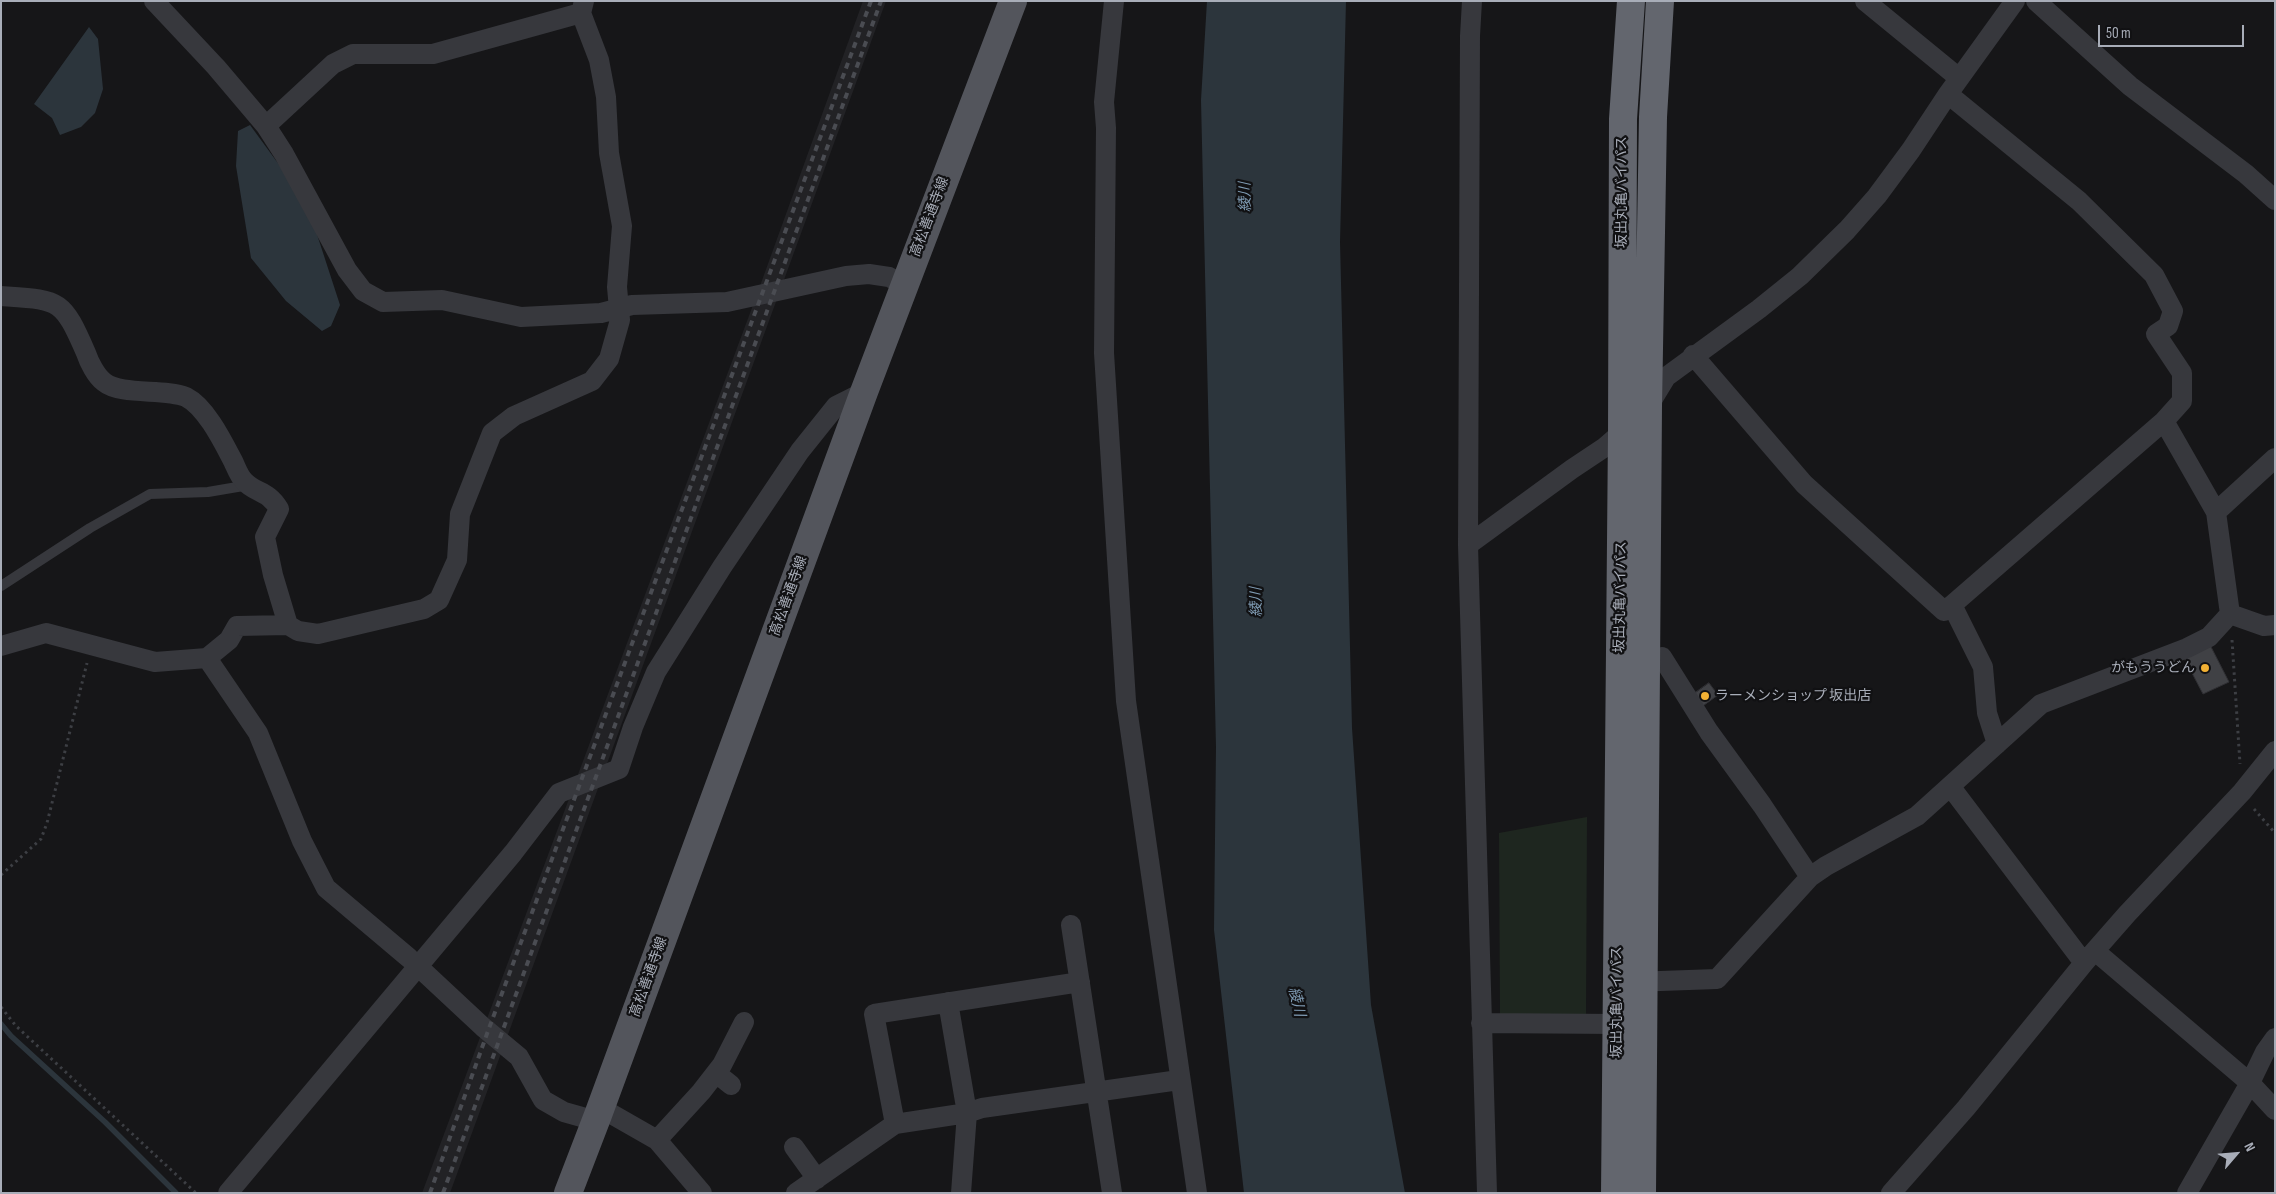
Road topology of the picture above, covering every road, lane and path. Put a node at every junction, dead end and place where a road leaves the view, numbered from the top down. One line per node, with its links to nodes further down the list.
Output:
1 (154, 1): 12 (street)
2 (1013, 1): 14 (main road, 高松善通寺線)
3 (1114, 1): 54 (street)
4 (1472, 1): 25 (street)
5 (1631, 1): 21 (highway, 坂出丸亀バイパス)
6 (1660, 1): 19 (highway, 坂出丸亀バイパス)
7 (1865, 1): 11 (street)
8 (2016, 1): 11 (street)
9 (2036, 1): 13 (street)
10 (582, 7): 12 (street); 16 (street)
11 (1954, 86): 17 (street); 20 (street)
12 (266, 126): 16 (street)
13 (2275, 200)
14 (905, 284): 16 (street); 18 (main road, 高松善通寺線)
15 (1, 296): 23 (street)
16 (620, 308): 29 (street)
17 (1693, 355): 19 (street); 27 (street)
18 (864, 392): 44 (street); 59 (main road, 高松善通寺線)
19 (1648, 406): 21 (street); 47 (highway, 坂出丸亀バイパス)
20 (2164, 420): 24 (street); 27 (street)
21 (1622, 433): 25 (street); 46 (highway, 坂出丸亀バイパス)
22 (2275, 458): 24 (street)
23 (250, 485): 26 (lane); 29 (street)
24 (2216, 512): 28 (street)
25 (1468, 546): 51 (street)
26 (1, 586)
27 (1952, 605): 35 (street)
28 (2230, 614): 30 (street); 35 (street); 38 (path)
29 (288, 625): 34 (street)
30 (2275, 625)
31 (1, 646): 32 (street)
32 (91, 646): 34 (street); 40 (path)
33 (1662, 657): 41 (street)
34 (207, 658): 44 (street)
35 (1996, 744): 37 (street)
36 (2275, 751): 38 (street)
37 (1950, 786): 41 (street); 43 (street)
38 (2242, 792): 39 (path); 43 (street)
39 (2275, 833)
40 (1, 875)
41 (1810, 877): 47 (street)
42 (1071, 925): 45 (street)
43 (2089, 957): 55 (street); 75 (street)
44 (417, 966): 59 (street); 65 (street)
45 (1080, 982): 48 (street); 56 (street)
46 (1617, 982): 47 (street); 52 (highway, 坂出丸亀バイパス)
47 (1644, 982): 74 (highway, 坂出丸亀バイパス)
48 (948, 1002): 58 (street); 60 (street)
49 (1, 1007): 64 (path)
50 (744, 1022): 61 (street)
51 (1481, 1023): 52 (street); 72 (street)
52 (1617, 1024): 73 (highway, 坂出丸亀バイパス)
53 (2275, 1038): 55 (street)
54 (1179, 1080): 56 (street); 71 (street)
55 (2250, 1083): 57 (street); 76 (street)
56 (1096, 1092): 58 (street); 70 (street)
57 (2275, 1110)
58 (966, 1113): 60 (street); 69 (street)
59 (598, 1115): 61 (street); 66 (main road, 高松善通寺線)
60 (895, 1124): 63 (street)
61 (658, 1140): 67 (street)
62 (794, 1147): 63 (street)
63 (817, 1179): 68 (street)
64 (196, 1193)
65 (228, 1193)
66 (568, 1193)
67 (702, 1193)
68 (796, 1193)
69 (961, 1193)
70 (1112, 1193)
71 (1197, 1193)
72 (1487, 1193)
73 (1615, 1193)
74 (1642, 1193)
75 (1891, 1193)
76 (2187, 1193)

